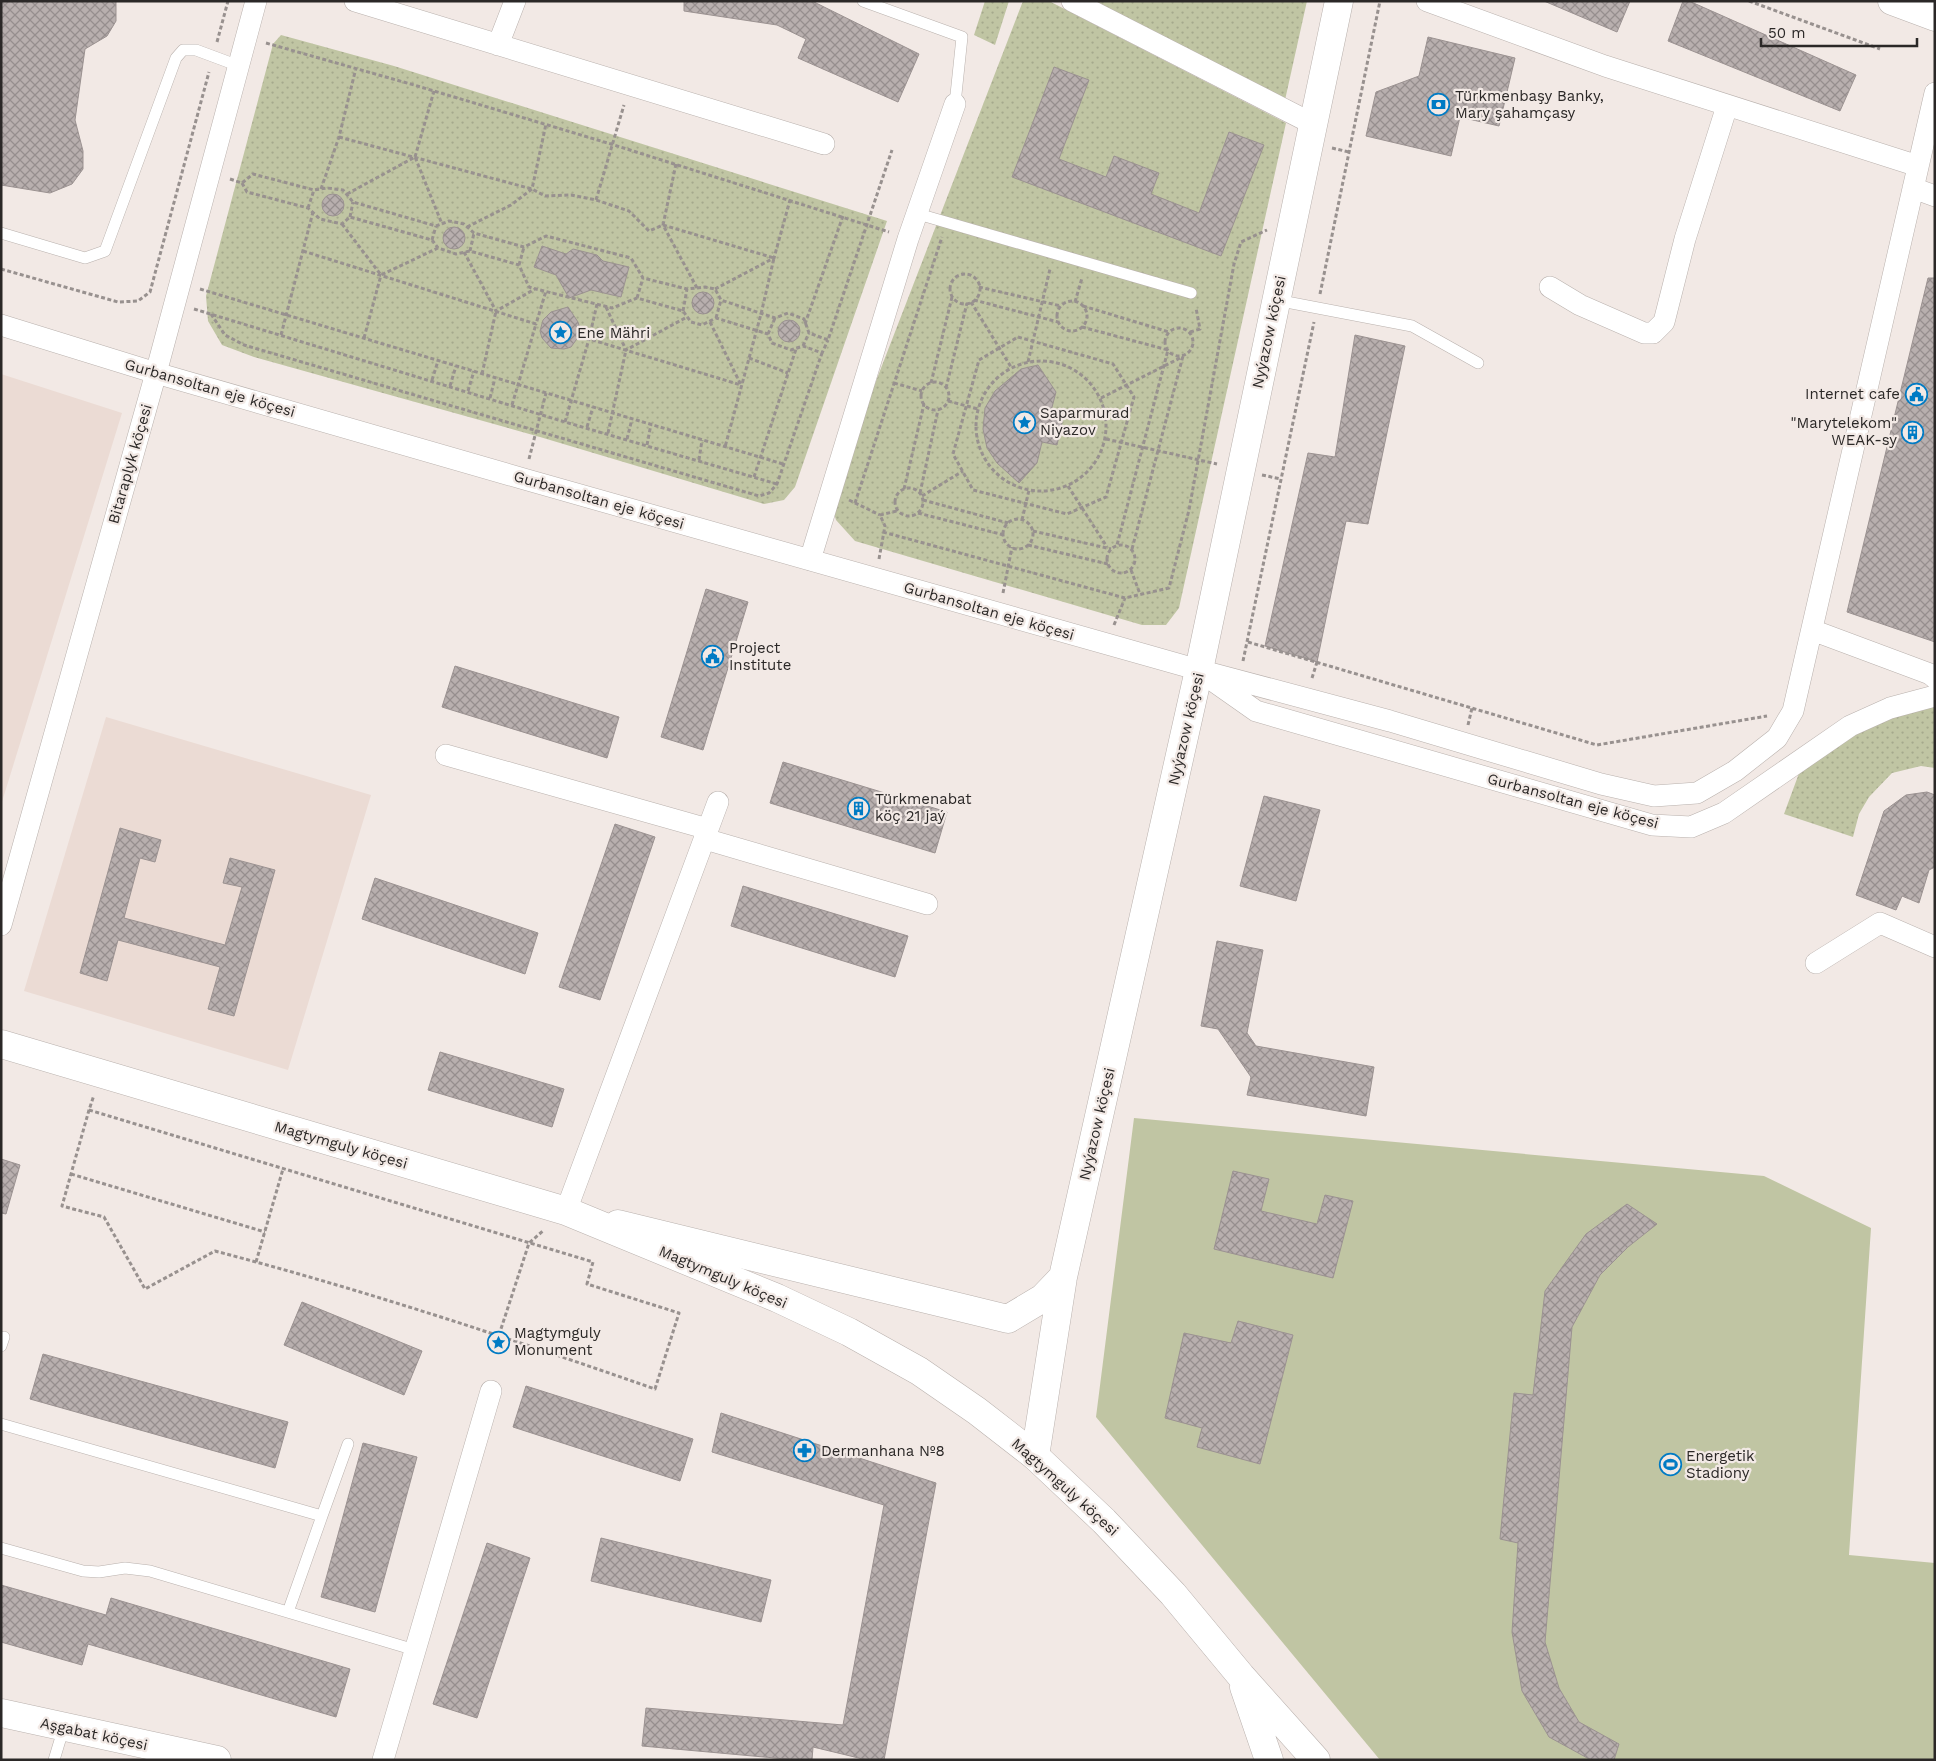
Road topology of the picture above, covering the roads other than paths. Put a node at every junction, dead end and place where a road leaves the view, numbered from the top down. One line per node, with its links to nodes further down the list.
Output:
1 (256, 1): 11 (street, Bitaraplyk köçesi)
2 (355, 1): 10 (street)
3 (515, 1): 10 (street)
4 (863, 1): 13 (lane)
5 (1072, 1): 15 (street)
6 (1339, 1): 15 (street, Nyýazow köçesi)
7 (1428, 1): 14 (street)
8 (1892, 1): 9 (street)
9 (1935, 17)
10 (498, 45): 16 (street)
11 (239, 66): 21 (lane); 27 (street, Bitaraplyk köçesi)
12 (1935, 93): 17 (street, Gurbansoltan eje köçesi)
13 (955, 104): 20 (street)
14 (1727, 106): 17 (street); 22 (street)
15 (1313, 124): 24 (street, Nyýazow köçesi)
16 (824, 144)
17 (1918, 166): 18 (street, Gurbansoltan eje köçesi)
18 (1912, 188): 19 (street); 29 (street, Gurbansoltan eje köçesi)
19 (1935, 196)
20 (918, 214): 23 (lane); 28 (street)
21 (1, 233)
22 (1550, 287)
23 (1191, 293)
24 (1276, 300): 26 (lane); 30 (street, Nyýazow köçesi)
25 (1, 325): 27 (street, Gurbansoltan eje köçesi)
26 (1478, 363)
27 (156, 373): 28 (street, Gurbansoltan eje köçesi); 37 (street, Bitaraplyk köçesi)
28 (810, 560): 30 (street, Gurbansoltan eje köçesi)
29 (1812, 630): 30 (street, Gurbansoltan eje köçesi); 31 (street)
30 (1198, 670): 32 (street, Gurbansoltan eje köçesi); 42 (street, Nyýazow köçesi)
31 (1935, 678)
32 (1935, 696)
33 (446, 755): 35 (street)
34 (718, 802): 35 (street)
35 (706, 834): 36 (street); 41 (street)
36 (926, 904)
37 (1, 925)
38 (1935, 947): 39 (street)
39 (1816, 963)
40 (1, 1044): 41 (street, Magtymguly köçesi)
41 (566, 1211): 42 (street); 46 (street, Magtymguly köçesi)
42 (1063, 1277): 46 (street, Nyýazow köçesi)
43 (491, 1391): 50 (street)
44 (1, 1424): 47 (lane)
45 (348, 1444): 47 (lane)
46 (1035, 1456): 51 (street, Magtymguly köçesi)
47 (322, 1516): 49 (lane)
48 (1, 1548): 49 (lane)
49 (288, 1612): 50 (lane)
50 (415, 1650): 57 (street)
51 (1241, 1676): 54 (street, Magtymguly köçesi); 58 (street)
52 (1, 1713): 53 (street, Aşgabat köçesi)
53 (64, 1727): 55 (lane); 56 (street, Aşgabat köçesi)
54 (1311, 1756)
55 (54, 1760)
56 (217, 1760)
57 (383, 1760)
58 (1269, 1760)

